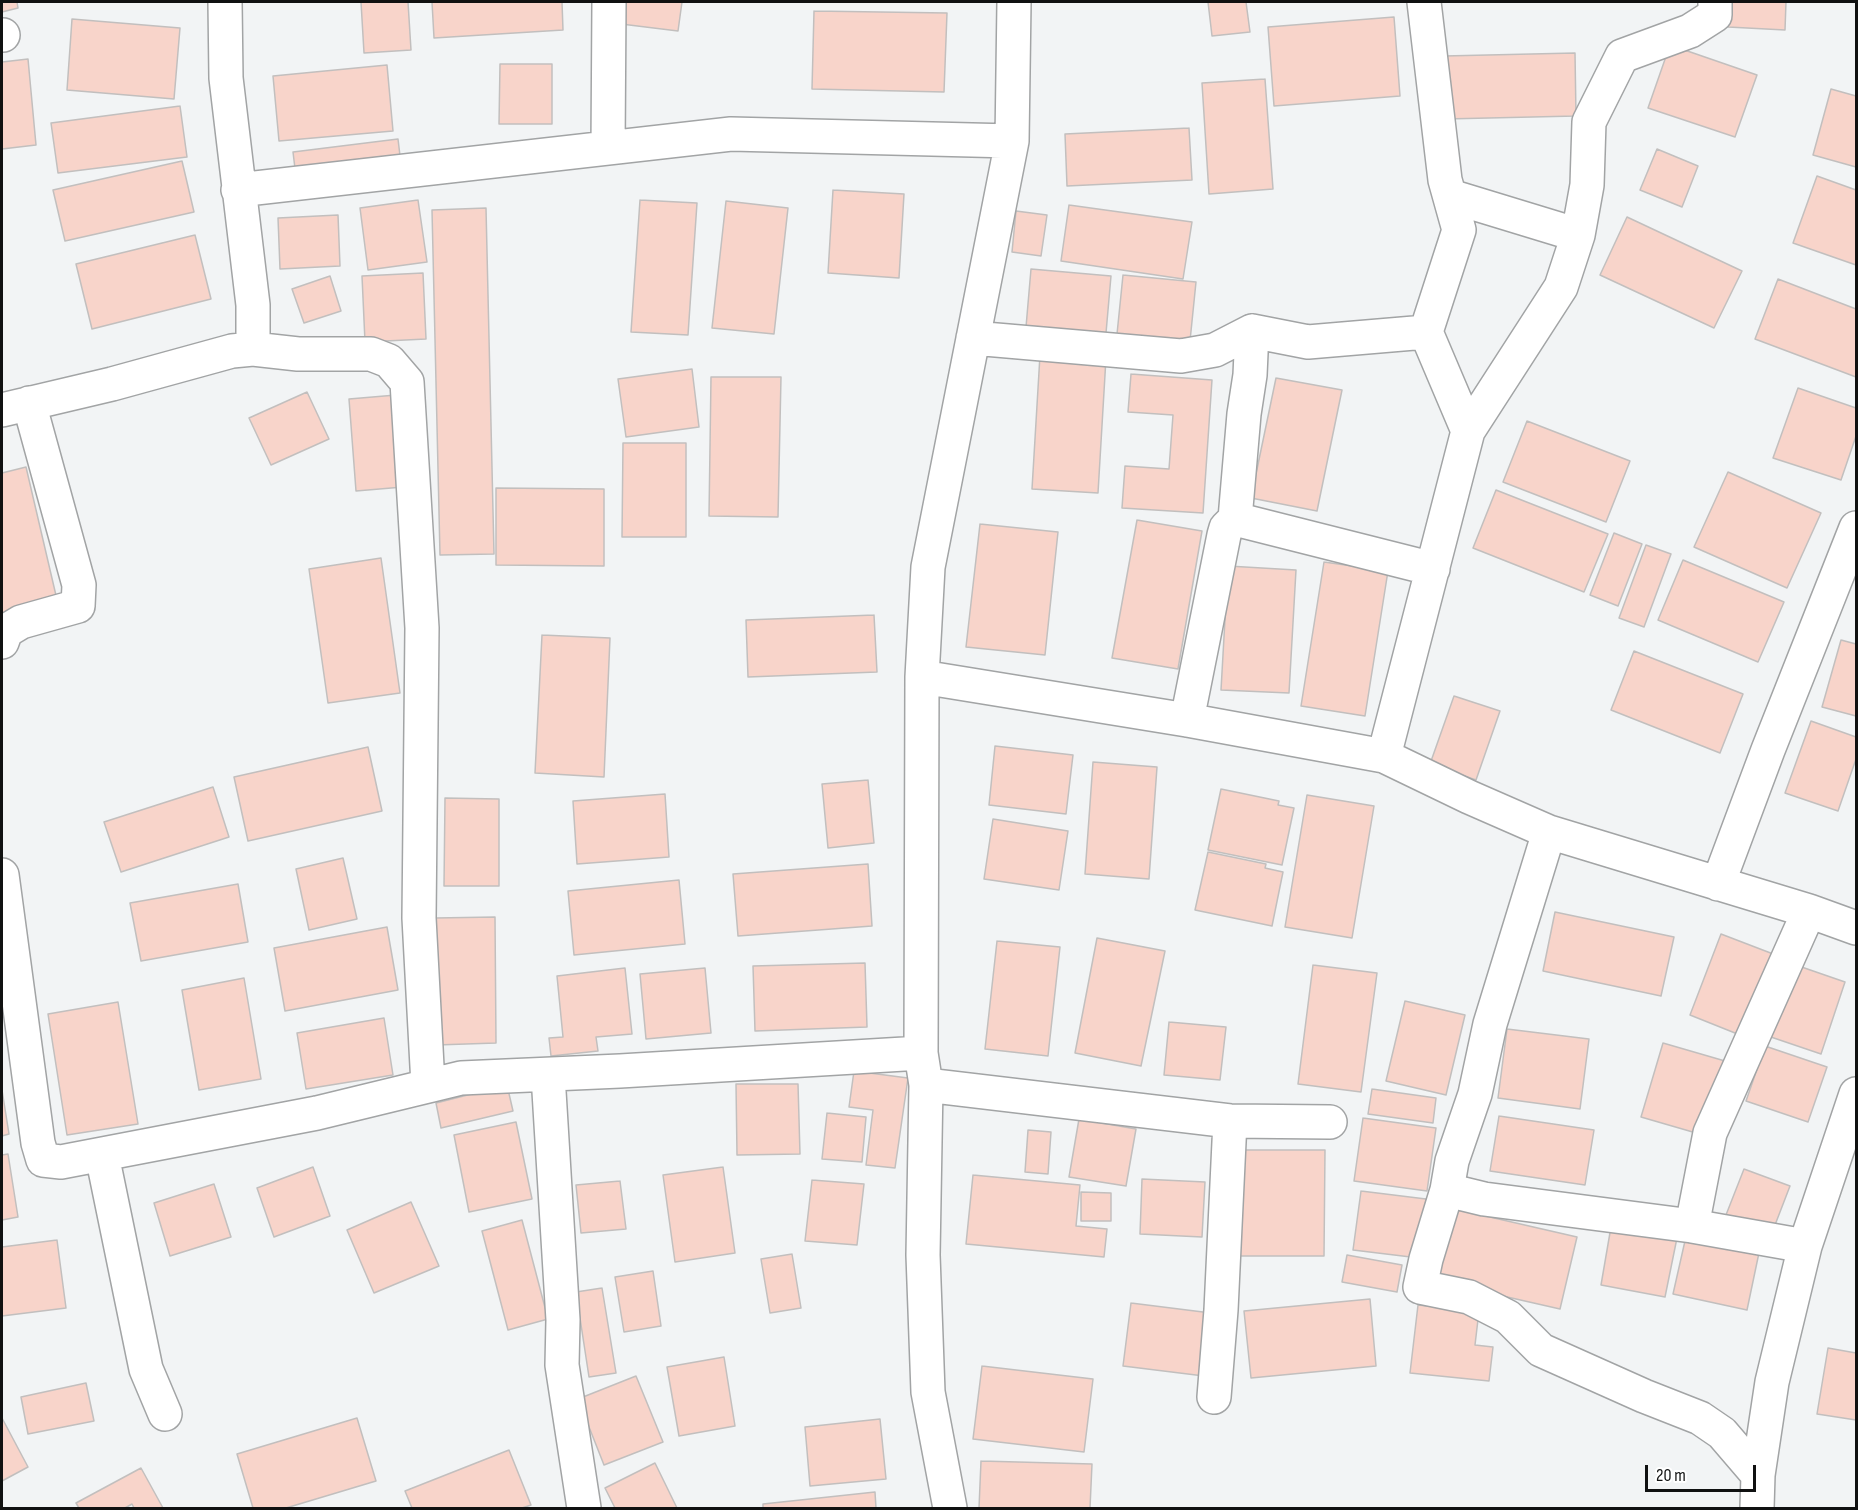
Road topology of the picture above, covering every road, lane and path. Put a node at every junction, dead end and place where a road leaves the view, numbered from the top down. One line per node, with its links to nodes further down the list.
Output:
1 (225, 2): 8 (street)
2 (609, 2): 7 (street)
3 (1014, 2): 6 (street)
4 (1424, 2): 9 (street)
5 (1715, 2): 10 (street)
6 (1012, 141): 7 (street); 13 (street)
7 (608, 148): 8 (street)
8 (238, 190): 14 (street)
9 (1450, 196): 10 (street); 12 (street)
10 (1578, 235): 16 (street)
11 (1252, 331): 12 (street); 13 (street); 17 (street)
12 (1426, 332): 16 (street)
13 (973, 338): 21 (street)
14 (253, 349): 15 (street); 32 (street)
15 (15, 407): 20 (street)
16 (1468, 431): 19 (street)
17 (1235, 519): 19 (street); 22 (street)
18 (1857, 528): 27 (street)
19 (1433, 569): 23 (street)
20 (2, 642)
21 (922, 676): 22 (street); 30 (street)
22 (1187, 720): 23 (street)
23 (1384, 756): 24 (street)
24 (1549, 832): 27 (street); 38 (street)
25 (2, 875): 26 (street)
26 (2, 882): 37 (street)
27 (1718, 884): 28 (street)
28 (1809, 911): 29 (street); 39 (street)
29 (1857, 928)
30 (921, 1053): 31 (street); 33 (street)
31 (548, 1075): 32 (street); 44 (street)
32 (428, 1085): 37 (street)
33 (926, 1085): 35 (street); 45 (street)
34 (1857, 1094): 40 (street)
35 (1230, 1121): 36 (street); 41 (street)
36 (1330, 1122)
37 (102, 1155): 42 (street)
38 (1447, 1190): 39 (street); 43 (street)
39 (1692, 1226): 40 (street)
40 (1805, 1246): 43 (street)
41 (1214, 1397)
42 (165, 1414)
43 (1758, 1475): 46 (street)
44 (584, 1509)
45 (950, 1509)
46 (1757, 1509)

